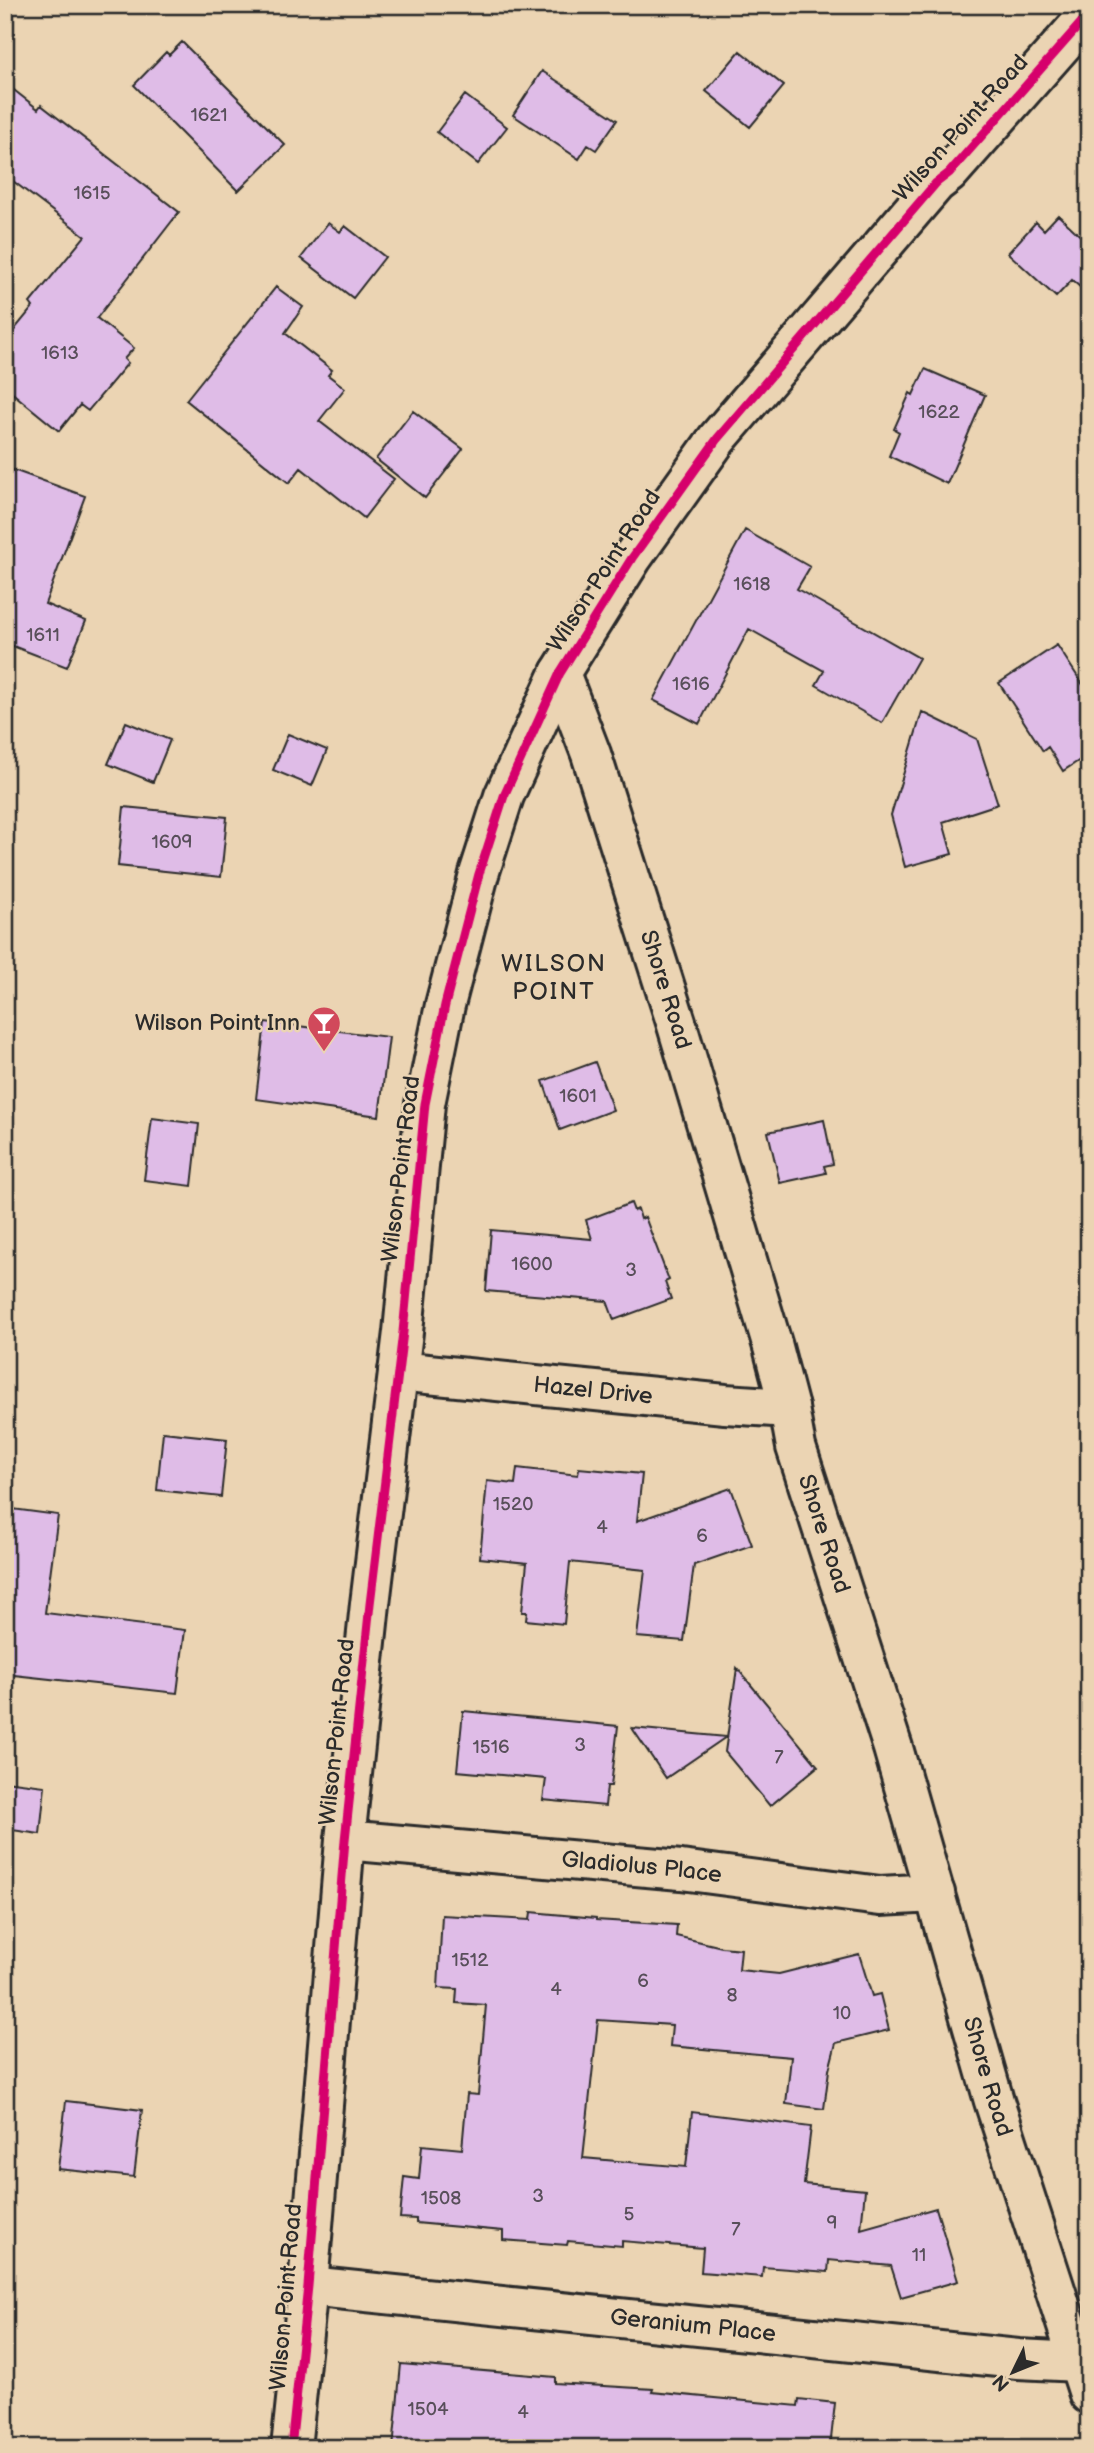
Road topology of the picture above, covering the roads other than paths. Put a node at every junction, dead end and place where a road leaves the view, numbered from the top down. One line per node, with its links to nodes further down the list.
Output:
1 (1089, 14): 2 (street, Wilson Point Road)
2 (559, 673): 3 (street, Wilson Point Road); 4 (street, Shore Road)
3 (398, 1371): 4 (street, Hazel Drive); 5 (street, Wilson Point Road)
4 (789, 1408): 6 (street, Shore Road)
5 (345, 1840): 6 (street, Gladiolus Place); 7 (street, Wilson Point Road)
6 (935, 1893): 8 (street, Shore Road)
7 (308, 2286): 8 (street, Geranium Place); 9 (street, Wilson Point Road)
8 (1084, 2378)
9 (291, 2448)

